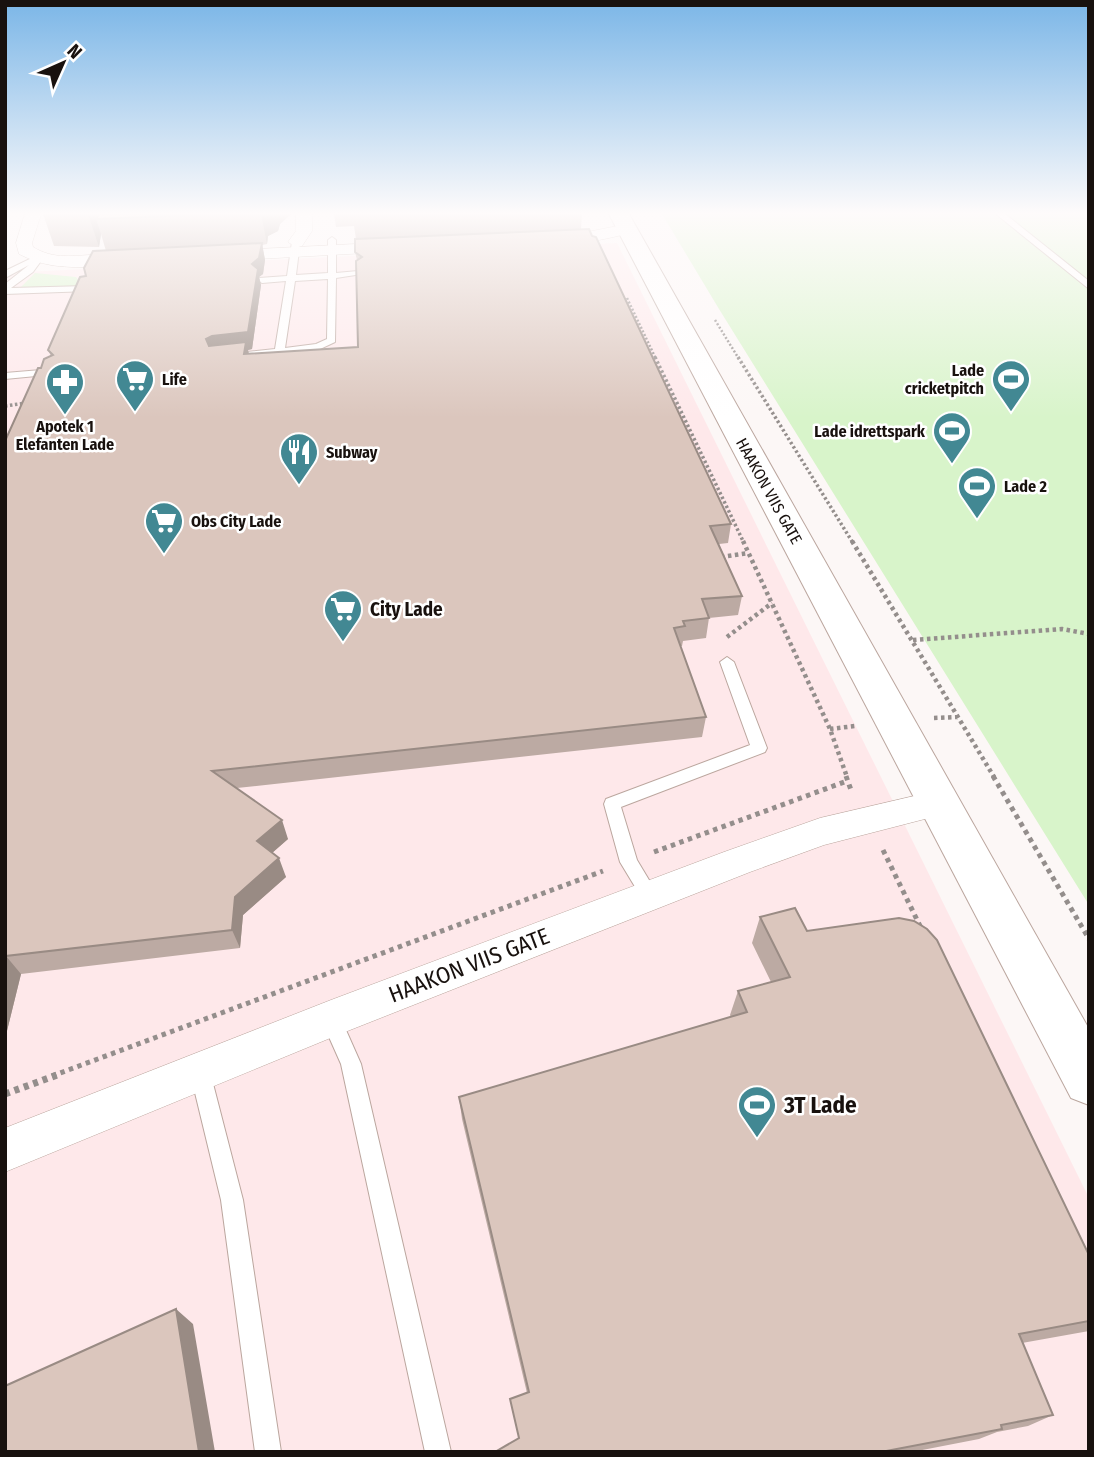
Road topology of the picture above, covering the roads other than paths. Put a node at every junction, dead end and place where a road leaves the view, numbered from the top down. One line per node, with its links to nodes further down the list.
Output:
1 (290, 282): 6 (lane)
2 (331, 282): 6 (lane)
3 (656, 282): 11 (main road, HAAKON VIIS GATE)
4 (5, 289): 5 (lane)
5 (88, 289)
6 (280, 350): 7 (lane)
7 (228, 357)
8 (53, 372): 9 (lane)
9 (5, 376)
10 (727, 662): 12 (lane)
11 (940, 803): 12 (street, HAAKON VIIS GATE); 15 (main road, HAAKON VIIS GATE)
12 (639, 878): 13 (street, HAAKON VIIS GATE)
13 (331, 1019): 14 (street, HAAKON VIIS GATE); 18 (lane)
14 (200, 1072): 16 (street, HAAKON VIIS GATE); 17 (lane)
15 (1089, 1080)
16 (5, 1150)
17 (268, 1452)
18 (438, 1452)

